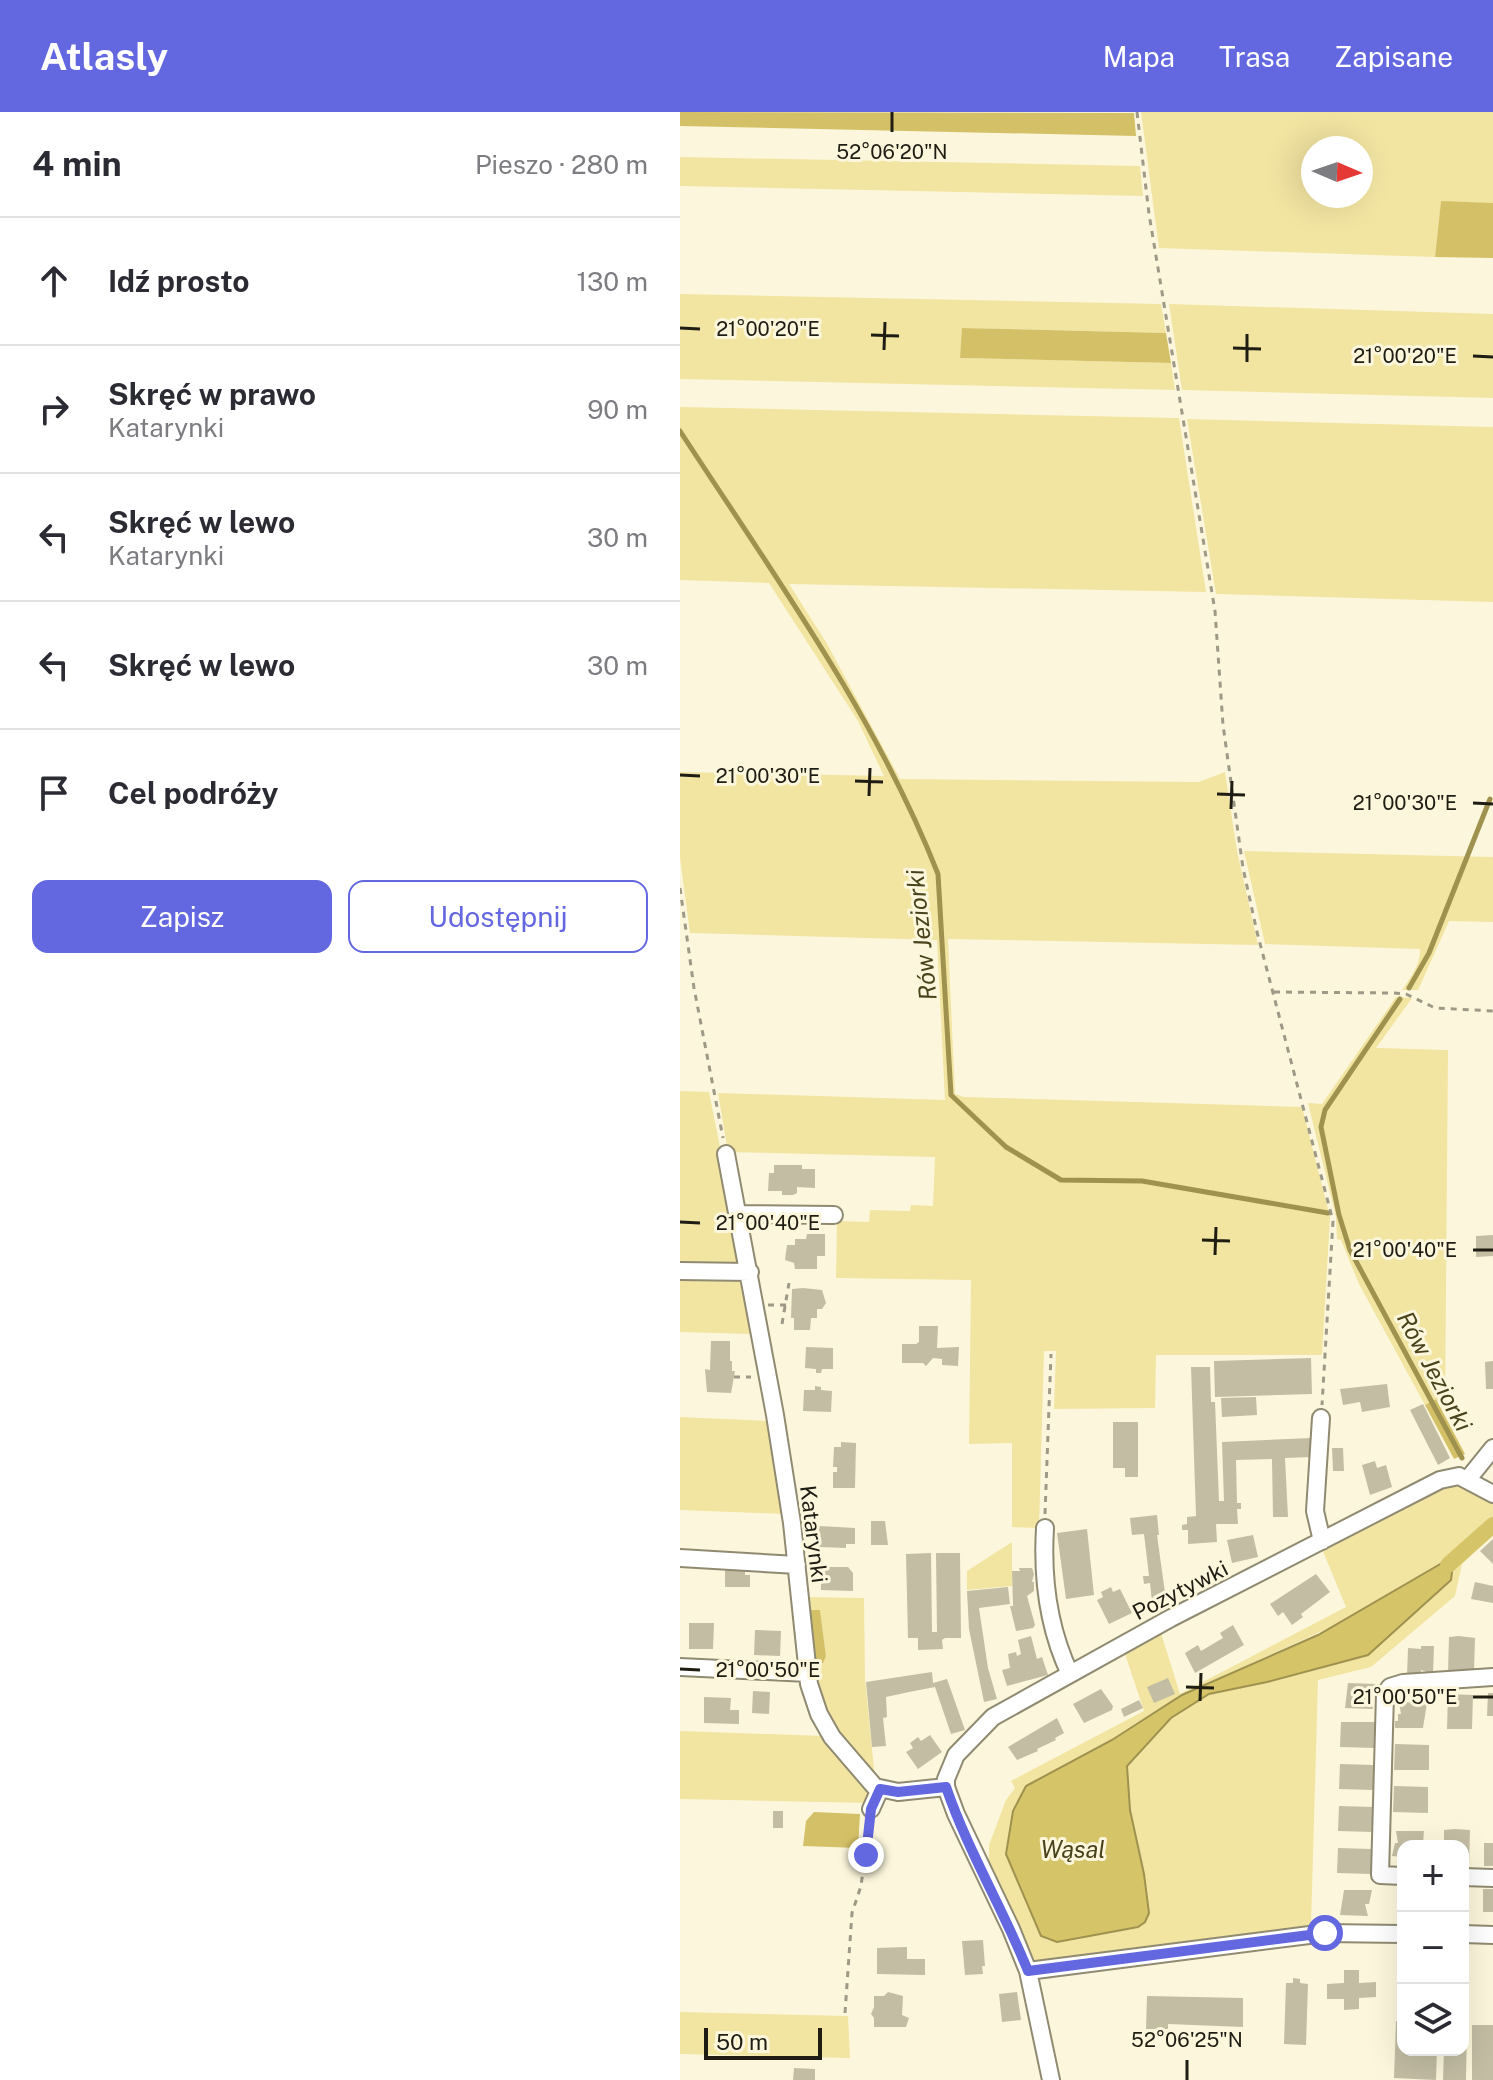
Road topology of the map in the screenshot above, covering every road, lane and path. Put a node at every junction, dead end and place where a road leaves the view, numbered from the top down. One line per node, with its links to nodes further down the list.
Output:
1 (1137, 112): 3 (path)
2 (680, 888): 5 (path)
3 (1274, 992): 4 (path); 18 (path)
4 (1493, 1011)
5 (726, 1154): 6 (street, Katarynki)
6 (738, 1214): 7 (street); 9 (street, Katarynki)
7 (834, 1215)
8 (680, 1271): 9 (street)
9 (750, 1272): 25 (street, Katarynki)
10 (789, 1283): 12 (path)
11 (768, 1305): 12 (path)
12 (785, 1305): 13 (path); 14 (path)
13 (792, 1305)
14 (782, 1324)
15 (1051, 1354): 22 (path)
16 (734, 1377): 17 (path)
17 (757, 1377)
18 (1321, 1418): 23 (street)
19 (1493, 1448): 20 (street)
20 (1468, 1479): 21 (street); 23 (street, Pozytywki)
21 (1493, 1494)
22 (1045, 1528): 28 (street)
23 (1322, 1541): 28 (street, Pozytywki)
24 (680, 1558): 25 (street)
25 (797, 1565): 27 (street, Katarynki)
26 (680, 1667): 27 (street)
27 (808, 1673): 31 (street, Katarynki)
28 (1070, 1674): 30 (street, Pozytywki)
29 (1493, 1677): 33 (street)
30 (946, 1787): 31 (street); 39 (street)
31 (880, 1789): 32 (street)
32 (871, 1809): 40 (path)
33 (1397, 1876)
34 (1469, 1877): 35 (street)
35 (1493, 1878)
36 (1397, 1934): 39 (street)
37 (1469, 1934): 38 (street)
38 (1493, 1935)
39 (1028, 1971): 41 (street)
40 (845, 2013)
41 (1051, 2080)

